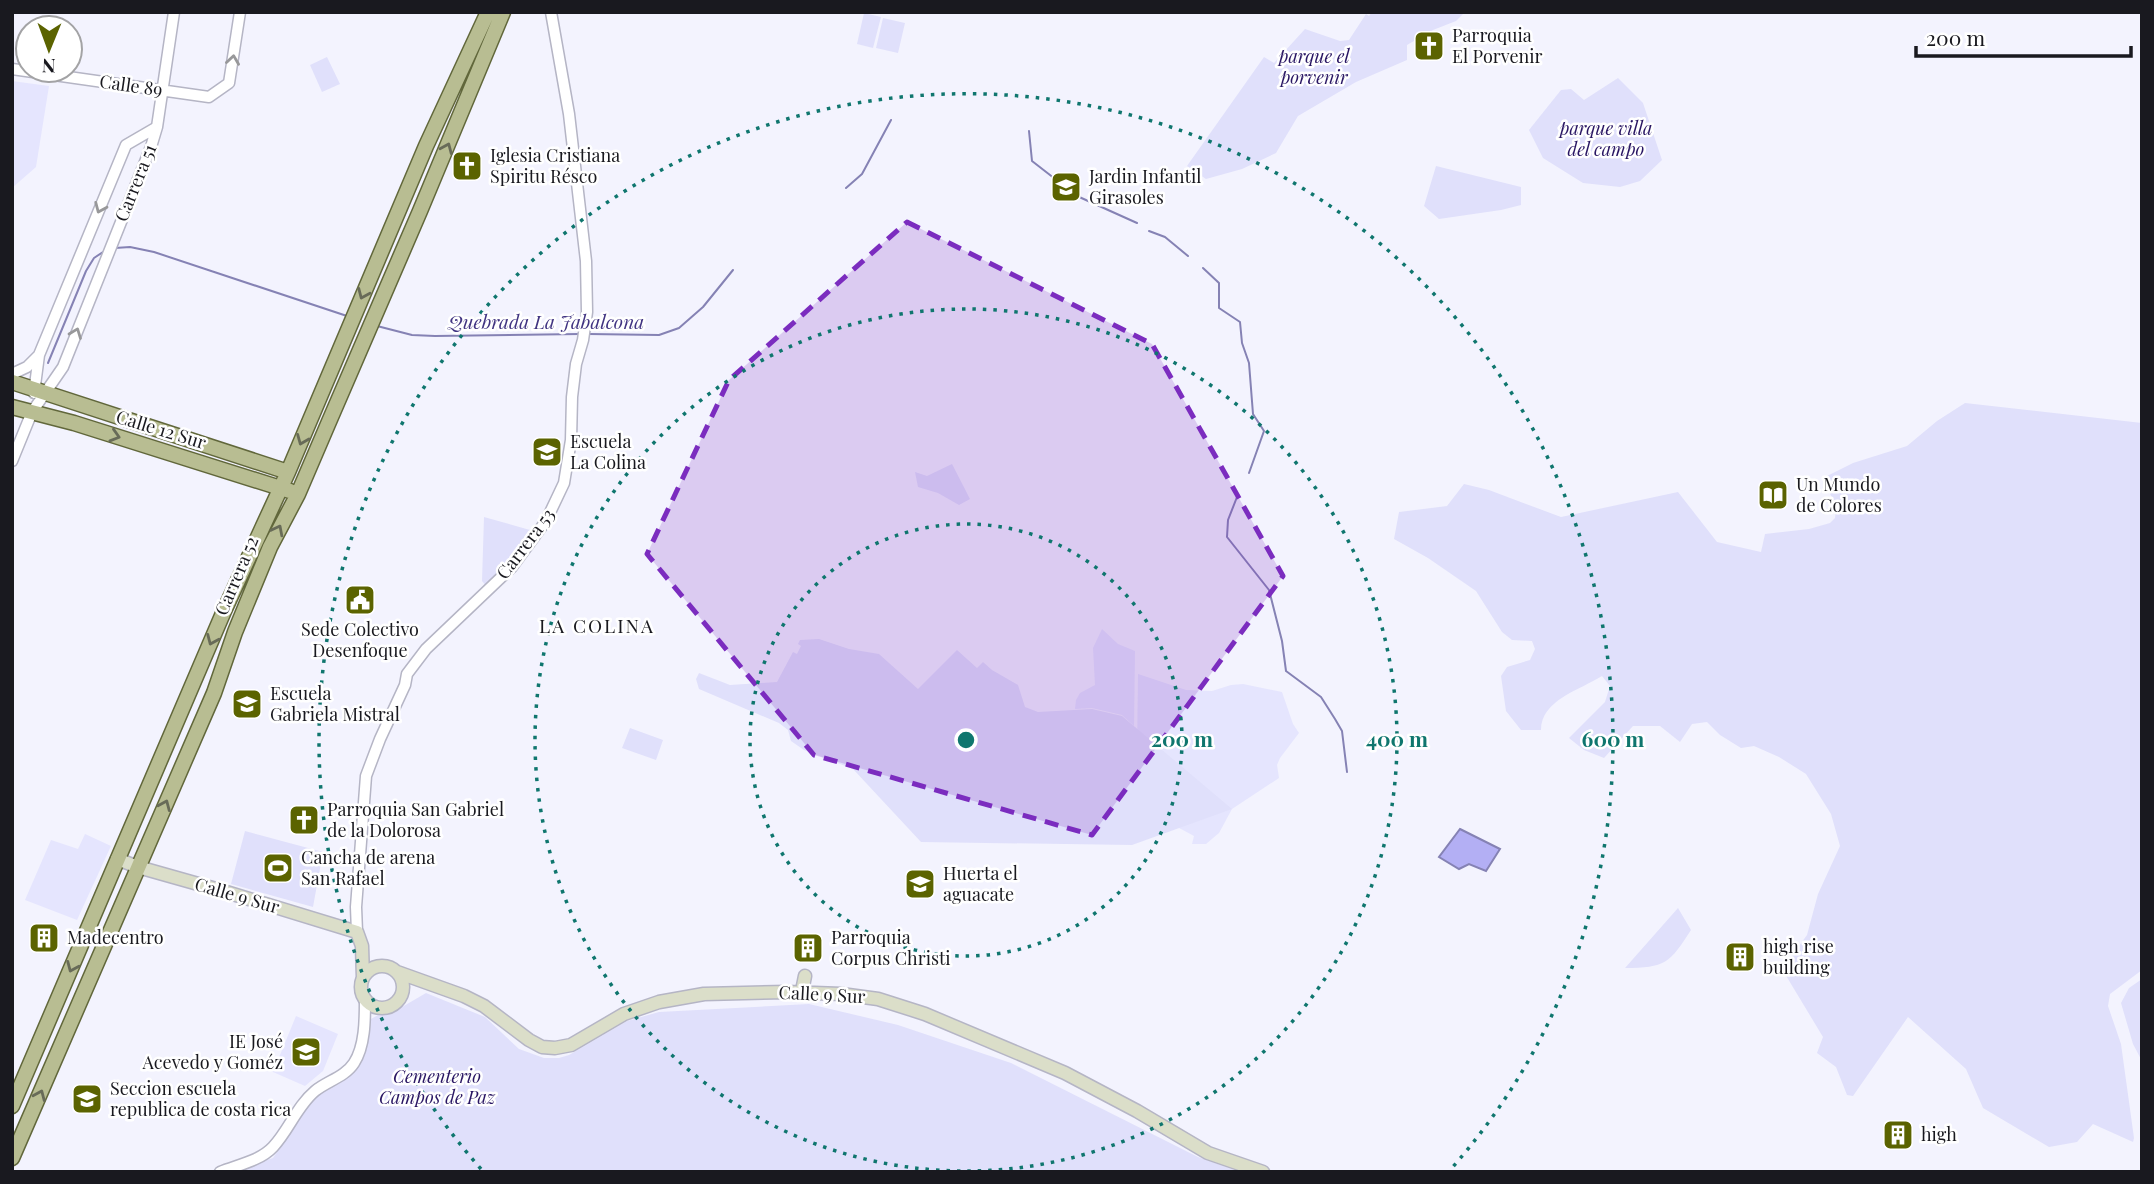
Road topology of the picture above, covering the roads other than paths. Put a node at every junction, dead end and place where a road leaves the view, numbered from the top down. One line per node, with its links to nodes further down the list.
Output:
1 (174, 12): 7 (street)
2 (240, 12): 7 (street, Calle 89, one-way to 2)
3 (488, 12): 16 (main road, Carrera 52, one-way to 16)
4 (503, 12): 18 (main road, Carrera 52, one-way to 4)
5 (551, 12): 21 (street, Carrera 53)
6 (12, 69): 7 (street, Calle 89)
7 (165, 88): 8 (street)
8 (157, 127): 9 (street, Carrera 51, one-way to 9); 12 (street, Carrera 51, one-way to 8)
9 (39, 355): 10 (street); 12 (street, Carrera 51)
10 (12, 374)
11 (12, 382): 12 (main road, Calle 12 Sur)
12 (39, 392): 14 (street, Carrera 51); 16 (main road, Calle 12 Sur)
13 (12, 407): 14 (main road, Calle 12 Sur)
14 (32, 412): 15 (street, Carrera 51); 17 (main road, Calle 12 Sur, one-way to 17)
15 (12, 461)
16 (288, 472): 17 (main road, Carrera 52)
17 (281, 489): 18 (main road, Calle 12 Sur); 19 (main road, Carrera 52, one-way to 19)
18 (298, 494): 20 (main road, Carrera 52, one-way to 18)
19 (117, 859): 20 (main road, Calle 9 Sur); 31 (main road, Carrera 52, one-way to 31)
20 (138, 867): 21 (main road, Calle 9 Sur); 32 (main road, Carrera 52, one-way to 20)
21 (357, 932): 22 (main road, Carrera 53)
22 (362, 951): 23 (main road); 26 (main road, Carrera 53)
23 (382, 967): 24 (main road); 26 (main road)
24 (397, 972): 27 (main road, Calle 9 Sur); 29 (main road)
25 (805, 976): 28 (main road)
26 (363, 978): 30 (main road)
27 (421, 981): 28 (main road, Calle 9 Sur); 29 (main road)
28 (805, 993): 33 (main road, Calle 9 Sur)
29 (402, 994): 30 (main road)
30 (368, 1008): 34 (street)
31 (12, 1106)
32 (12, 1158)
33 (1260, 1170)
34 (220, 1172)

